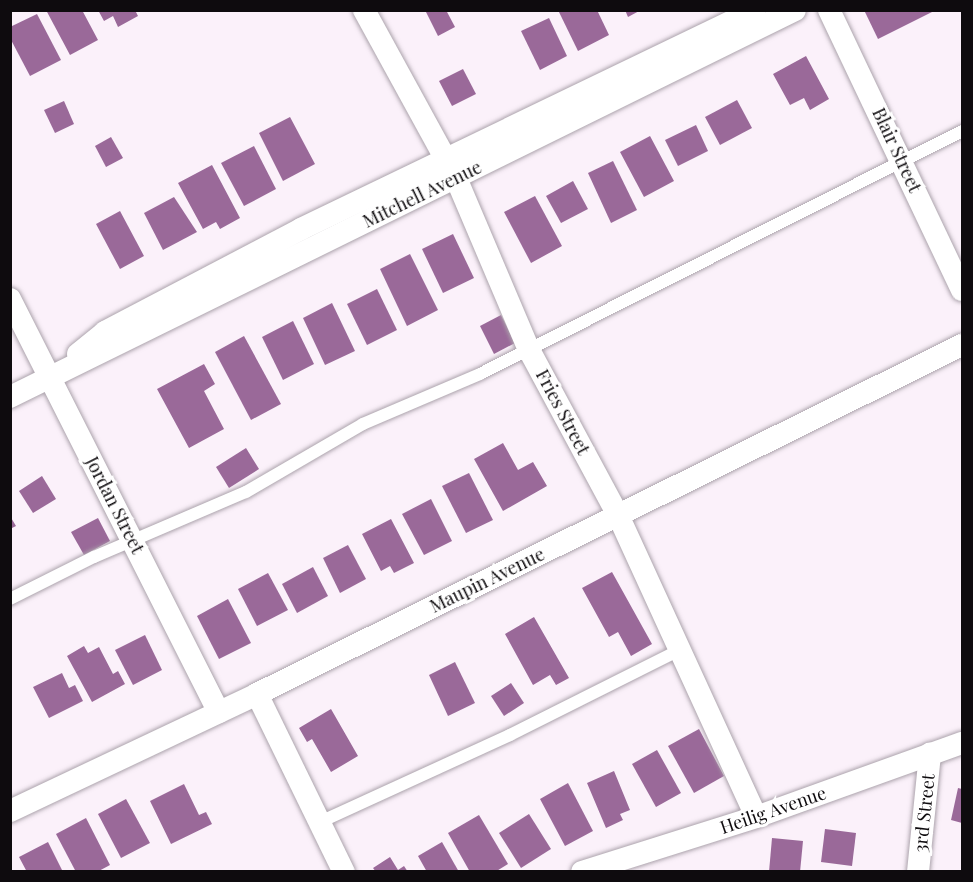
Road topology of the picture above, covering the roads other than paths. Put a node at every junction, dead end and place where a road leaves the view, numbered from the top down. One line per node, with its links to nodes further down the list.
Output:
1 (364, 10): 6 (street, Fries Street)
2 (755, 10): 6 (street, Mitchell Avenue)
3 (795, 10): 8 (street, Mitchell Avenue)
4 (829, 10): 7 (street, Blair Street)
5 (963, 131): 7 (lane)
6 (444, 158): 8 (street, Fries Street); 13 (street, Mitchell Avenue)
7 (903, 160): 9 (street, Blair Street); 12 (lane)
8 (456, 178): 12 (street, Fries Street); 13 (street, Mitchell Avenue)
9 (963, 290)
10 (10, 299): 13 (street, Jordan Street)
11 (963, 345): 15 (street, Maupin Avenue)
12 (528, 348): 15 (street, Fries Street); 16 (lane)
13 (49, 378): 14 (street, Mitchell Avenue); 16 (street, Jordan Street)
14 (10, 397)
15 (618, 515): 18 (street, Fries Street); 19 (street, Maupin Avenue)
16 (133, 541): 17 (lane); 20 (street, Jordan Street)
17 (10, 599)
18 (680, 650): 24 (street, Fries Street); 25 (lane)
19 (257, 694): 20 (street, Maupin Avenue); 25 (street)
20 (219, 712): 23 (street, Maupin Avenue)
21 (963, 743): 22 (street, Heilig Avenue)
22 (930, 754): 24 (street, Heilig Avenue); 29 (street, 3rd Street)
23 (10, 811)
24 (756, 817): 26 (street, Heilig Avenue)
25 (320, 822): 27 (street)
26 (604, 868): 28 (street, Heilig Avenue)
27 (344, 872)
28 (582, 872)
29 (918, 872)

